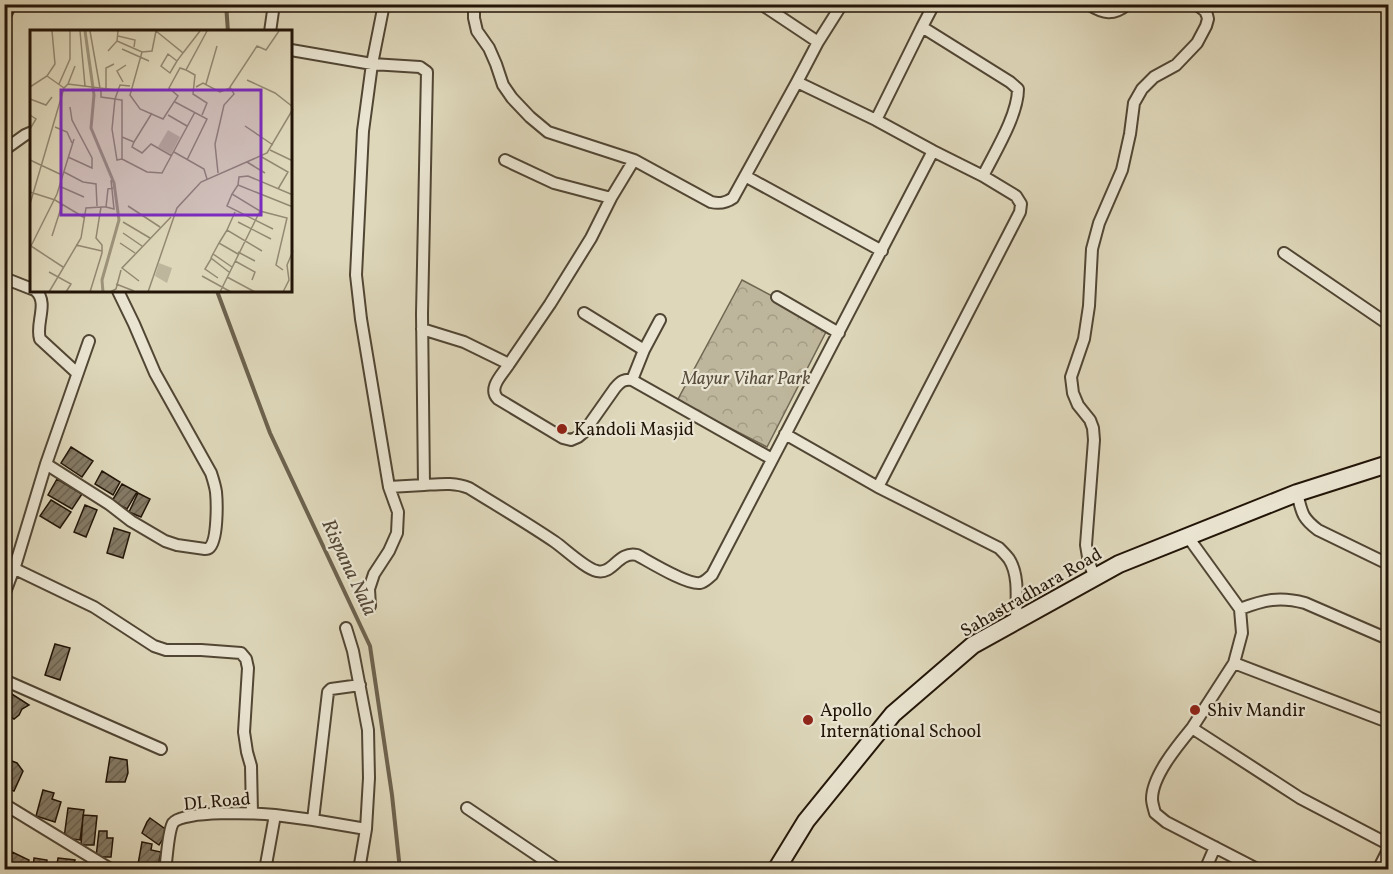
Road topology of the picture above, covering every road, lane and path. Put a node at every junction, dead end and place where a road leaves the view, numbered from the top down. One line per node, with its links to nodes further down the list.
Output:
1 (11, 4): 11 (street)
2 (274, 4): 13 (street)
3 (384, 4): 16 (street)
4 (474, 4): 23 (street)
5 (761, 4): 14 (street)
6 (842, 4): 14 (street)
7 (934, 4): 12 (street)
8 (1088, 4): 9 (street)
9 (1128, 4)
10 (1196, 4): 55 (street)
11 (4, 18)
12 (922, 27): 18 (street); 25 (street)
13 (270, 30)
14 (818, 42): 17 (street)
15 (292, 50): 16 (street)
16 (372, 64): 37 (street); 49 (street)
17 (797, 82): 18 (street); 24 (street)
18 (876, 120): 21 (street)
19 (30, 133): 20 (street)
20 (4, 150)
21 (933, 151): 25 (street); 27 (street)
22 (506, 160): 26 (street)
23 (634, 160): 24 (street); 26 (street)
24 (745, 176): 27 (street)
25 (983, 176): 50 (street)
26 (611, 198): 41 (street)
27 (882, 251): 38 (street)
28 (1284, 253): 36 (street)
29 (4, 278): 30 (street)
30 (30, 288)
31 (38, 292): 42 (street)
32 (118, 292): 46 (street)
33 (777, 297): 38 (street)
34 (584, 313): 40 (street)
35 (660, 321): 40 (street)
36 (1389, 324)
37 (422, 329): 41 (street); 48 (street)
38 (838, 333): 44 (street)
39 (89, 341): 42 (street)
40 (644, 350): 43 (street)
41 (509, 364): 43 (street)
42 (78, 373): 46 (street)
43 (632, 380): 45 (street)
44 (785, 434): 45 (street); 50 (street)
45 (772, 459): 48 (street)
46 (46, 464): 54 (street)
47 (1389, 464): 51 (main road, Sahastradhara Road)
48 (424, 484): 49 (street)
49 (389, 487): 57 (street)
50 (878, 487): 59 (street)
51 (1297, 493): 52 (main road, Sahastradhara Road); 53 (street)
52 (1188, 537): 55 (main road, Sahastradhara Road); 58 (street)
53 (1389, 564)
54 (15, 569): 56 (street); 70 (street)
55 (1095, 577): 59 (main road, Sahastradhara Road)
56 (5, 592)
57 (369, 606)
58 (1240, 609): 61 (street); 62 (street)
59 (1016, 621): 82 (main road, Sahastradhara Road)
60 (346, 628): 64 (street)
61 (1389, 639)
62 (1234, 663): 65 (street); 66 (street)
63 (4, 680): 67 (street)
64 (360, 685): 72 (street); 73 (street)
65 (1389, 722)
66 (1192, 728): 74 (street); 75 (street)
67 (161, 749)
68 (6, 808): 77 (street)
69 (467, 808): 81 (street)
70 (252, 813): 71 (street, DL Road); 78 (street, DL Road)
71 (275, 815): 72 (street, DL Road); 79 (street)
72 (313, 820): 73 (street, DL Road)
73 (366, 829): 80 (street)
74 (1389, 844)
75 (1215, 847): 83 (street); 84 (street)
76 (1389, 850): 85 (street)
77 (112, 870)
78 (165, 870)
79 (265, 870)
80 (360, 870)
81 (559, 870)
82 (776, 870)
83 (1205, 870)
84 (1259, 870)
85 (1378, 870)

